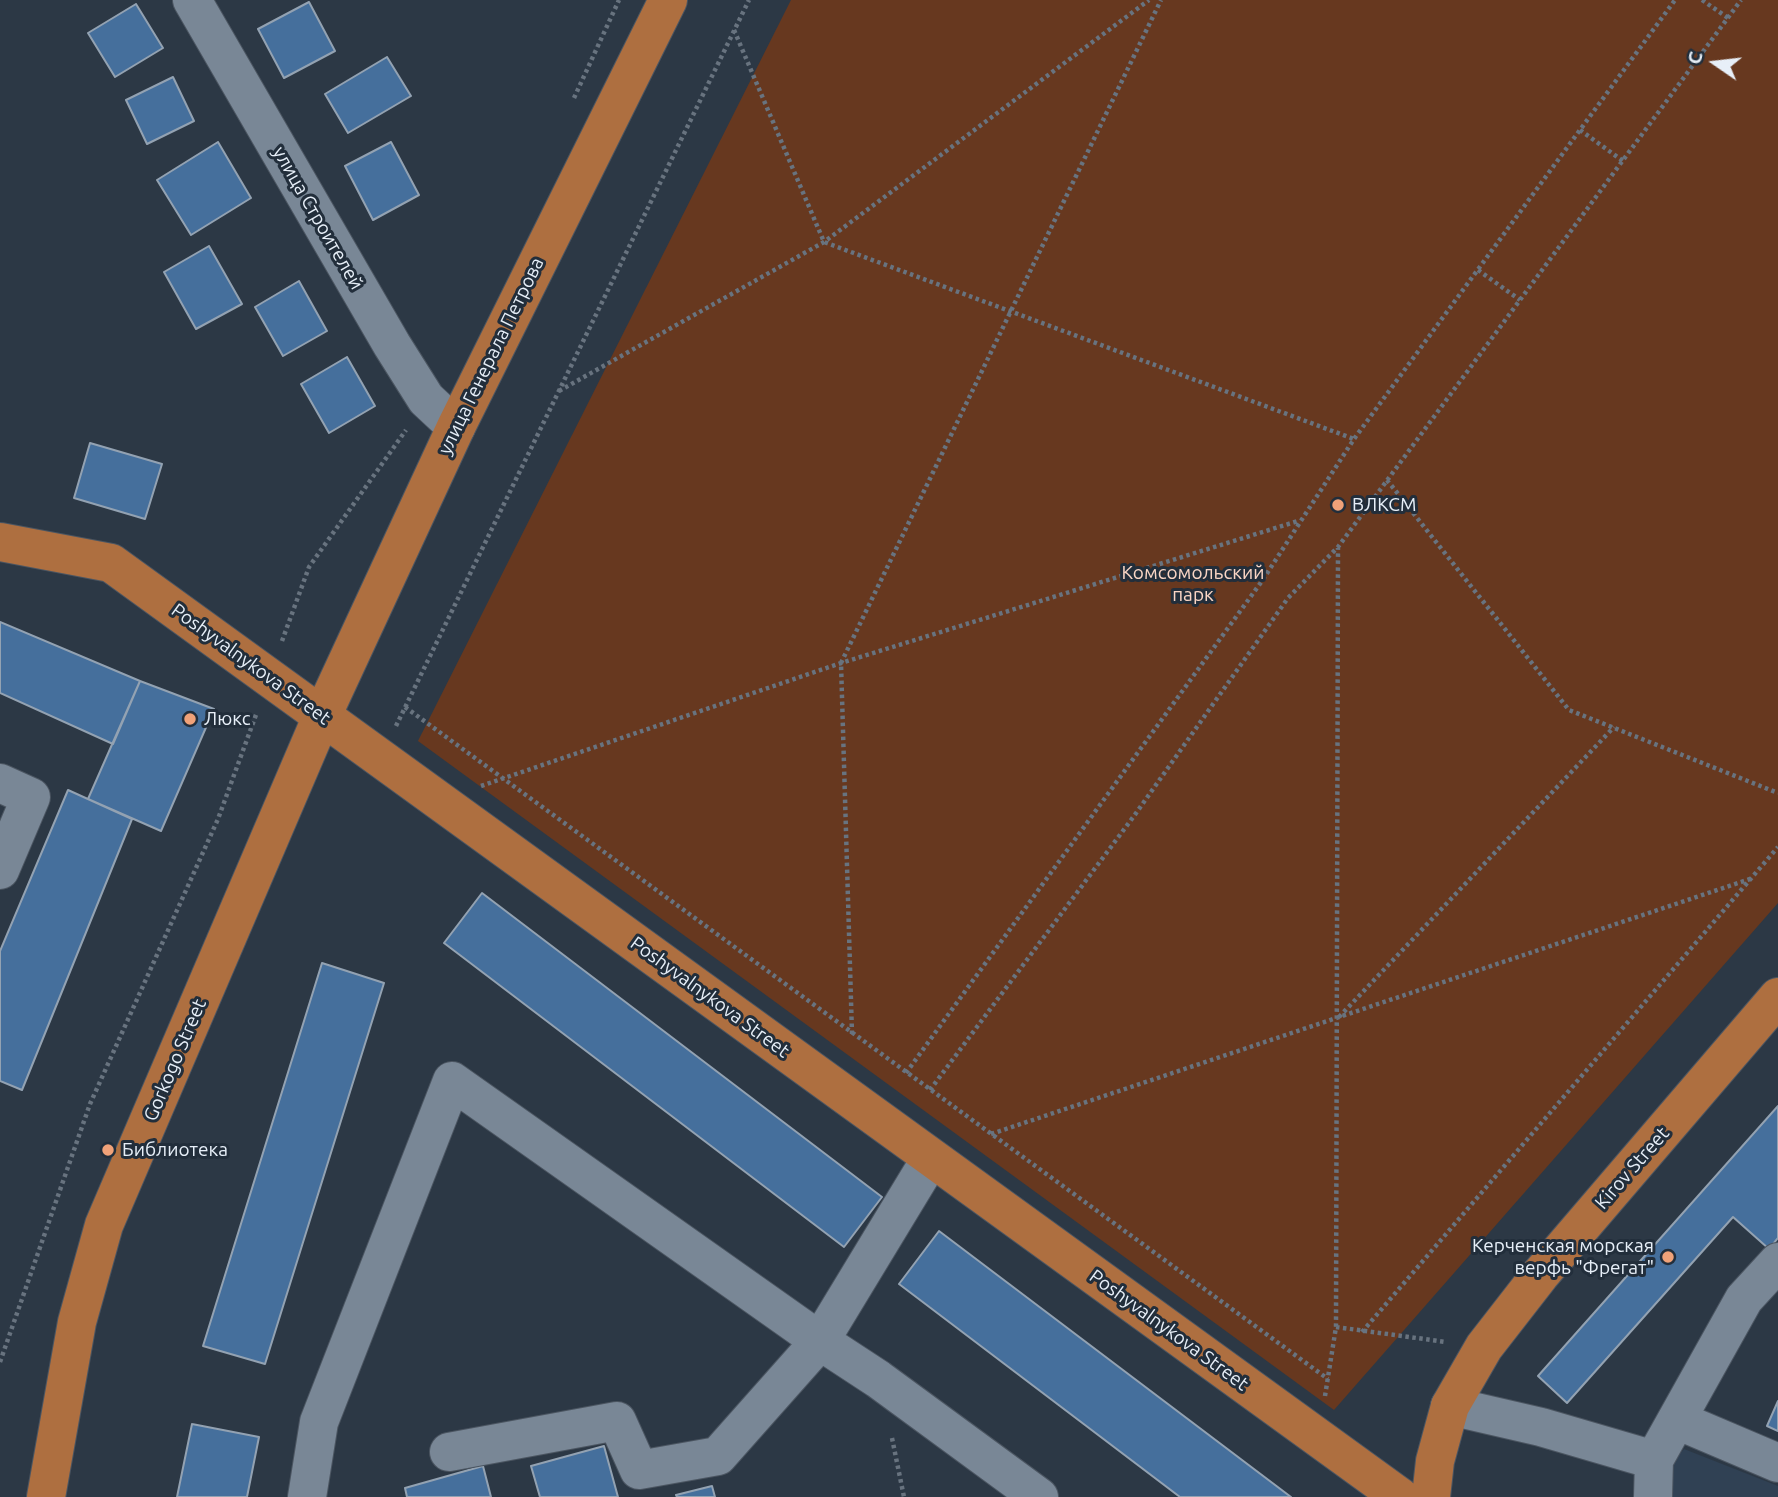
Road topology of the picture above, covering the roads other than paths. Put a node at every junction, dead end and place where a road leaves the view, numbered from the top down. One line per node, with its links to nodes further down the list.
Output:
1 (192, 0): 3 (lane, улица Строителей)
2 (668, 0): 3 (main road, улица Генерала Петрова)
3 (456, 427): 5 (main road, улица Генерала Петрова)
4 (0, 542): 5 (main road, Poshyvalnykova Street)
5 (322, 716): 9 (main road, Poshyvalnykova Street); 17 (main road, Gorkogo Street)
6 (0, 783): 7 (lane)
7 (0, 870)
8 (1778, 997): 12 (main road, Kirov Street)
9 (932, 1158): 11 (lane); 20 (main road, Poshyvalnykova Street)
10 (1778, 1262): 13 (lane)
11 (820, 1341): 14 (lane); 18 (lane); 19 (lane)
12 (1450, 1406): 16 (lane); 21 (main road, Kirov Street)
13 (1676, 1420): 15 (lane); 16 (lane)
14 (449, 1452)
15 (1778, 1463)
16 (1653, 1478)
17 (47, 1497)
18 (307, 1497)
19 (1039, 1497)
20 (1400, 1497)
21 (1432, 1497)

